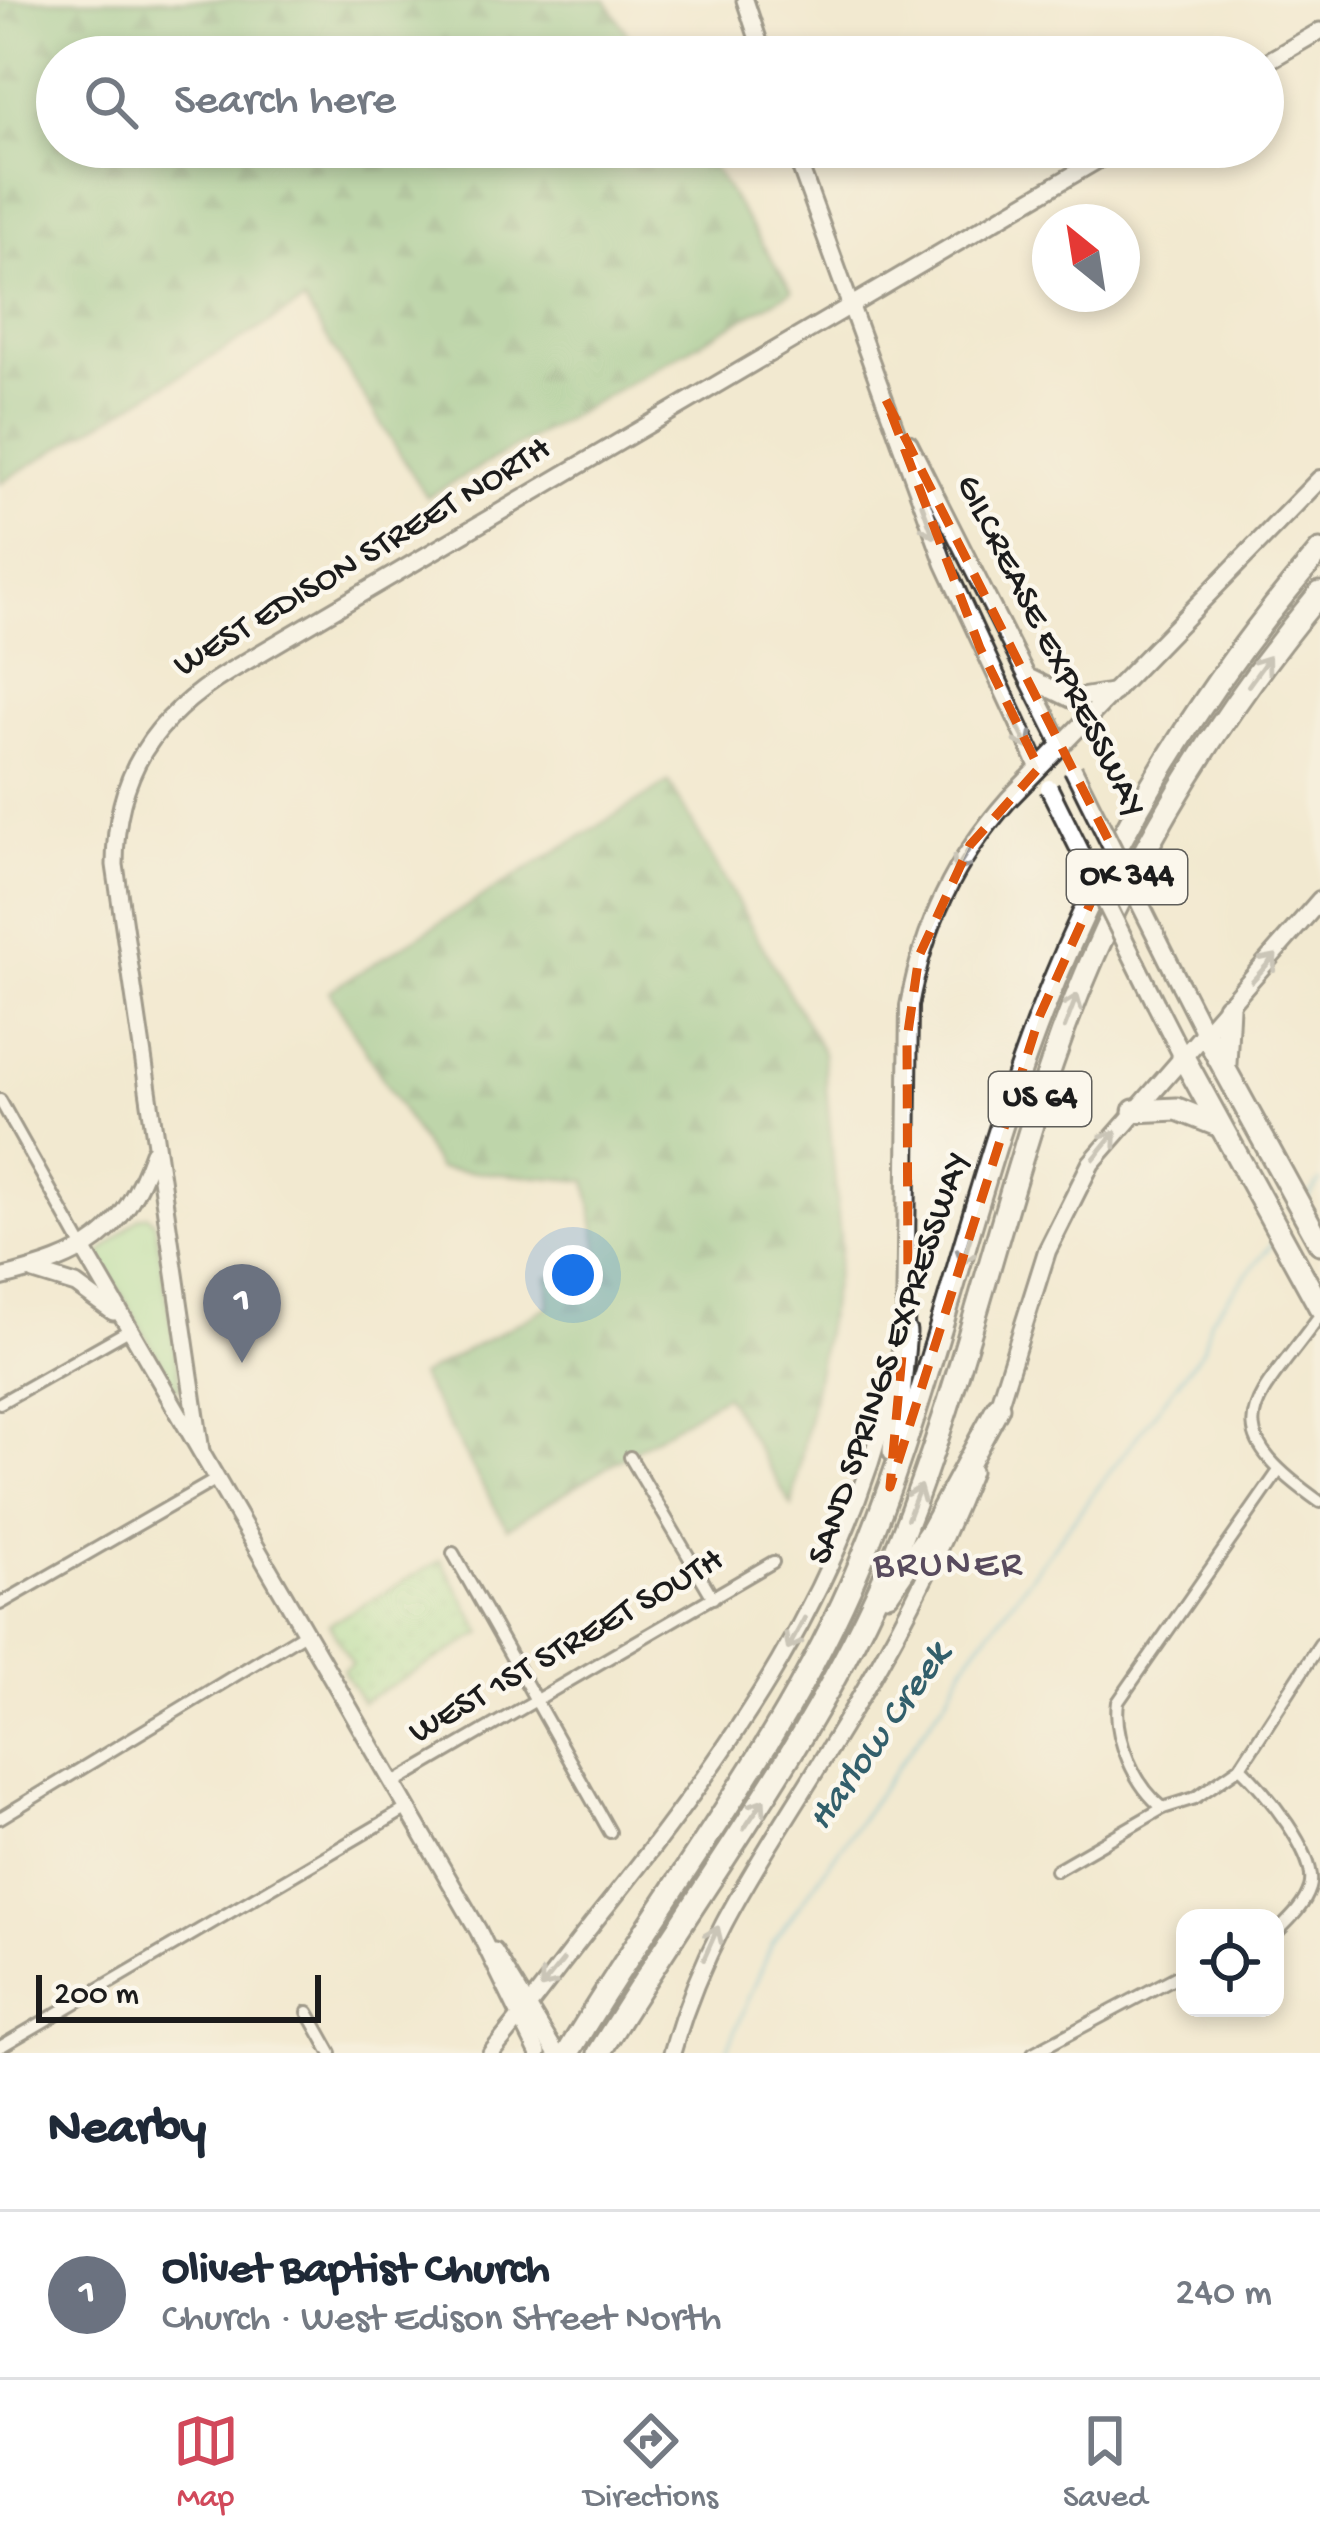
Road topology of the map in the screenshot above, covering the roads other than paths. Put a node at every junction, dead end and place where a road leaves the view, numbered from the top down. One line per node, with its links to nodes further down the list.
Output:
1 (746, 0): 3 (street)
2 (1320, 31): 4 (street)
3 (757, 36)
4 (1284, 52)
5 (801, 168): 7 (street, GILCREASE EXPRESSWAY)
6 (1084, 168): 7 (street, WEST EDISON STREET NORTH)
7 (850, 305): 8 (street, GILCREASE EXPRESSWAY); 24 (street, WEST EDISON STREET NORTH)
8 (886, 400): 12 (street, GILCREASE EXPRESSWAY); 15 (street, GILCREASE EXPRESSWAY, one-way to 15)
9 (1320, 479): 13 (main road)
10 (1320, 551): 38 (highway, SAND SPRINGS EXPRESSWAY / US 64, one-way to 38)
11 (1320, 593): 46 (highway, SAND SPRINGS EXPRESSWAY / US 64, one-way to 11)
12 (1029, 678): 13 (main road); 14 (street, GILCREASE EXPRESSWAY)
13 (1114, 692): 14 (main road)
14 (1062, 746): 15 (main road); 18 (main road, GILCREASE EXPRESSWAY / OK 344, bridge)
15 (1039, 768): 19 (main road, GILCREASE EXPRESSWAY / OK 344, bridge); 31 (main road, one-way to 31)
16 (1320, 900): 17 (main road, one-way to 16)
17 (1228, 1006): 18 (main road); 20 (highway)
18 (1205, 1033): 19 (main road); 20 (highway, GILCREASE EXPRESSWAY / OK 344)
19 (1183, 1057): 22 (main road); 23 (highway, GILCREASE EXPRESSWAY / OK 344)
20 (1226, 1071): 25 (highway, GILCREASE EXPRESSWAY / OK 344)
21 (0, 1100): 26 (street)
22 (1134, 1111): 23 (highway); 33 (main road, one-way to 22)
23 (1220, 1126): 29 (highway, GILCREASE EXPRESSWAY / OK 344)
24 (154, 1149): 26 (street); 34 (street, WEST EDISON STREET NORTH)
25 (1320, 1243)
26 (84, 1250): 27 (street); 30 (street)
27 (25, 1271): 28 (street); 30 (street)
28 (0, 1277)
29 (1320, 1311): 36 (street)
30 (129, 1330): 32 (street); 34 (street)
31 (905, 1332): 38 (highway); 58 (street, one-way to 58)
32 (0, 1403)
33 (998, 1407): 46 (highway); 68 (street, one-way to 33)
34 (202, 1451): 37 (street)
35 (630, 1457): 42 (street)
36 (1278, 1472): 39 (street); 50 (street)
37 (217, 1479): 43 (street); 44 (street)
38 (890, 1487): 66 (highway, SAND SPRINGS EXPRESSWAY / US 64)
39 (1320, 1502)
40 (453, 1553): 47 (street)
41 (773, 1562): 42 (street, WEST 1ST STREET SOUTH)
42 (713, 1598): 47 (street, WEST 1ST STREET SOUTH)
43 (0, 1604)
44 (305, 1633): 49 (street); 52 (street)
45 (1320, 1644): 48 (street)
46 (850, 1648): 67 (highway, SAND SPRINGS EXPRESSWAY / US 64, one-way to 46)
47 (536, 1702): 49 (street, WEST 1ST STREET SOUTH); 53 (street)
48 (1240, 1767): 50 (street); 55 (street)
49 (392, 1784): 51 (street)
50 (1163, 1808): 54 (street)
51 (406, 1809): 56 (street); 61 (street)
52 (0, 1818)
53 (610, 1832)
54 (1056, 1870)
55 (1284, 1924)
56 (478, 1930): 58 (street); 60 (street)
57 (1176, 1977): 69 (street)
58 (527, 2003): 60 (street); 65 (street)
59 (308, 2012): 63 (street)
60 (517, 2019): 62 (street); 64 (street)
61 (0, 2047)
62 (534, 2047)
63 (331, 2053)
64 (491, 2053)
65 (556, 2053)
66 (568, 2053)
67 (599, 2053)
68 (672, 2053)
69 (1033, 2053)

